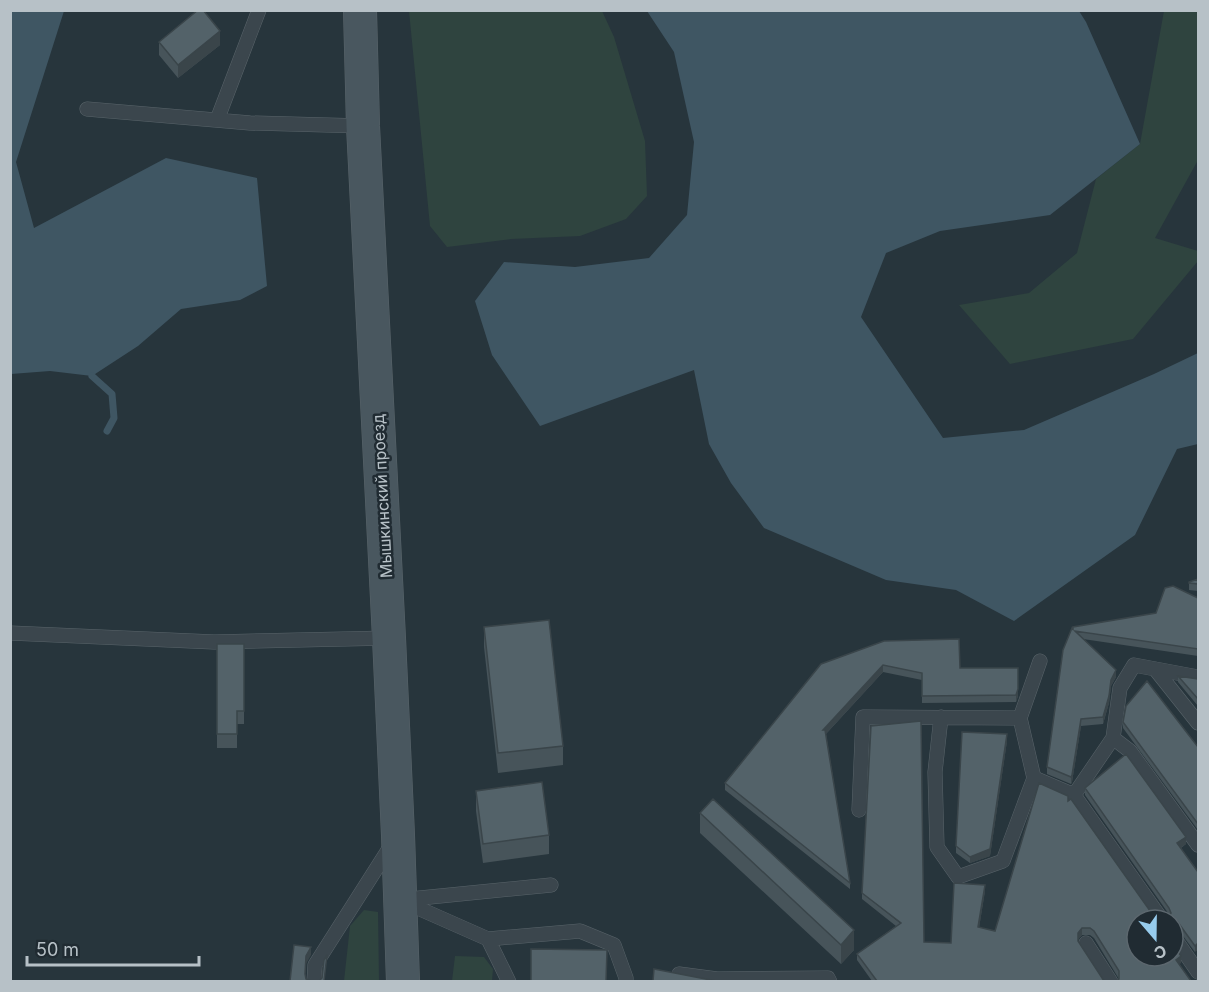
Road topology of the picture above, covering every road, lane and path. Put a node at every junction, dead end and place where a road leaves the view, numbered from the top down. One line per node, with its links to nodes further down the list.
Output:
1 (259, 10): 4 (lane)
2 (360, 10): 5 (main road, Мышкинский проезд)
3 (87, 109): 4 (lane)
4 (217, 120): 5 (lane)
5 (363, 126): 7 (main road, Мышкинский проезд)
6 (10, 633): 7 (lane)
7 (390, 638): 18 (main road, Мышкинский проезд)
8 (1040, 661): 12 (lane)
9 (1155, 669): 10 (lane); 13 (lane); 14 (lane)
10 (1198, 677)
11 (941, 717): 12 (lane); 15 (lane); 17 (lane)
12 (1020, 718): 15 (lane)
13 (1198, 723)
14 (1113, 738): 16 (lane); 19 (lane)
15 (1034, 778): 16 (lane)
16 (1074, 795): 22 (lane)
17 (859, 810)
18 (398, 835): 21 (main road, Мышкинский проезд); 29 (lane)
19 (1198, 845)
20 (551, 885): 21 (lane)
21 (400, 900): 23 (lane); 30 (main road, Мышкинский проезд)
22 (1154, 908)
23 (488, 939): 31 (lane); 32 (lane)
24 (1086, 943): 34 (lane)
25 (1185, 953): 26 (lane)
26 (1198, 972)
27 (679, 974): 28 (lane)
28 (743, 980): 33 (lane)
29 (314, 981)
30 (403, 981)
31 (508, 981)
32 (626, 981)
33 (830, 981)
34 (1111, 981)

